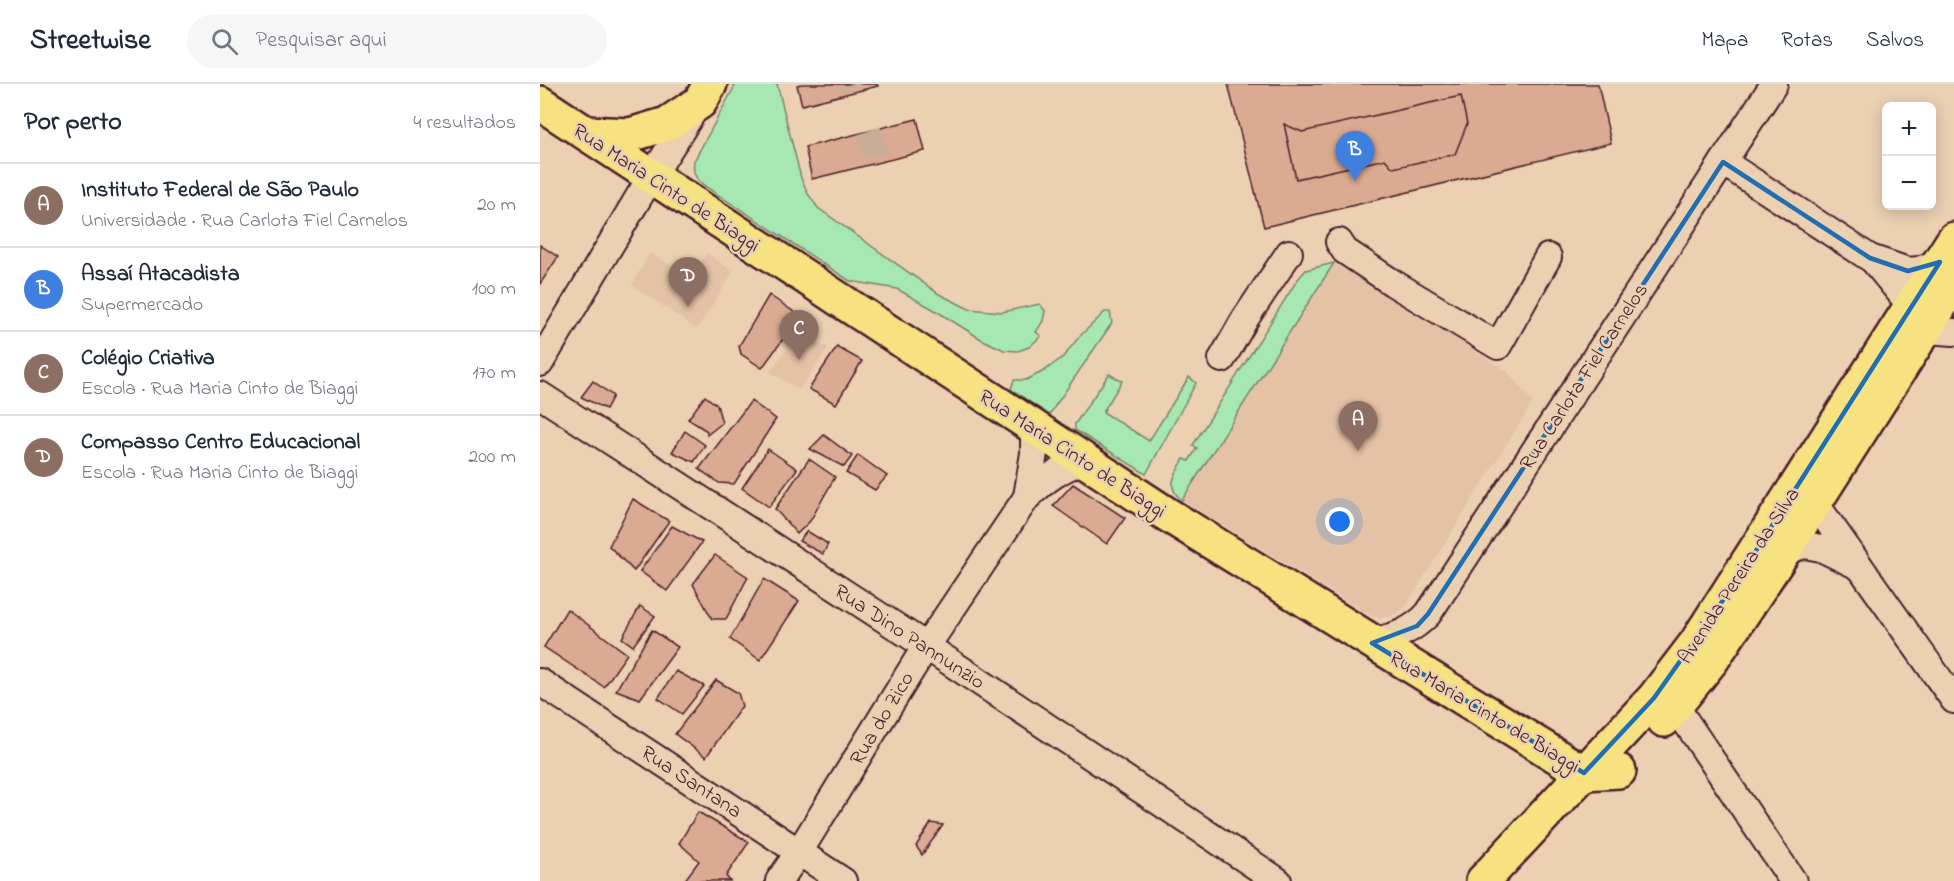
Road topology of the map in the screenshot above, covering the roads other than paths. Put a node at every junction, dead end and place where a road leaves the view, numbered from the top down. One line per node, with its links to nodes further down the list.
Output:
1 (1774, 84): 5 (street, Rua Carlota Fiel Carnelos)
2 (705, 93): 4 (main road); 6 (street)
3 (540, 103): 4 (main road, Rua Maria Cinto de Biaggi)
4 (585, 133): 6 (main road, Rua Maria Cinto de Biaggi)
5 (1723, 162): 10 (street); 22 (street, Rua Carlota Fiel Carnelos)
6 (652, 177): 14 (street); 16 (main road, Rua Maria Cinto de Biaggi)
7 (1339, 242): 9 (street)
8 (1289, 253): 13 (street)
9 (1548, 256)
10 (1870, 258): 11 (street); 12 (street)
11 (1949, 262): 12 (main road, Avenida Pereira da Silva)
12 (1930, 323): 19 (main road, Avenida Pereira da Silva); 28 (main road, Avenida Pereira da Silva)
13 (1222, 359)
14 (540, 363)
15 (540, 395): 23 (street, Rua Dino Pannunzio)
16 (1034, 428): 17 (main road, Rua Maria Cinto de Biaggi); 18 (street, Rua do Zico)
17 (1084, 460): 18 (street, Rua do Zico); 22 (main road, Rua Maria Cinto de Biaggi)
18 (1027, 497): 23 (street, Rua do Zico)
19 (1815, 503): 20 (main road, Avenida Pereira da Silva); 21 (street)
20 (1784, 551): 21 (street); 26 (main road, Avenida Pereira da Silva)
21 (1860, 567): 25 (street)
22 (1372, 643): 28 (main road, Rua Maria Cinto de Biaggi)
23 (926, 646): 29 (street, Rua do Zico); 32 (street, Rua Dino Pannunzio)
24 (540, 682): 29 (street, Rua Santana)
25 (1954, 700)
26 (1676, 707): 27 (main road, Avenida Pereira da Silva); 35 (street)
27 (1618, 771): 28 (main road, Rua Maria Cinto de Biaggi); 34 (main road, Avenida Pereira da Silva)
28 (1584, 773): 33 (main road, Avenida Pereira da Silva)
29 (800, 852): 30 (street, Rua do Zico); 31 (street, Rua Santana)
30 (779, 881)
31 (843, 881)
32 (1278, 881)
33 (1484, 881)
34 (1513, 881)
35 (1793, 881)

